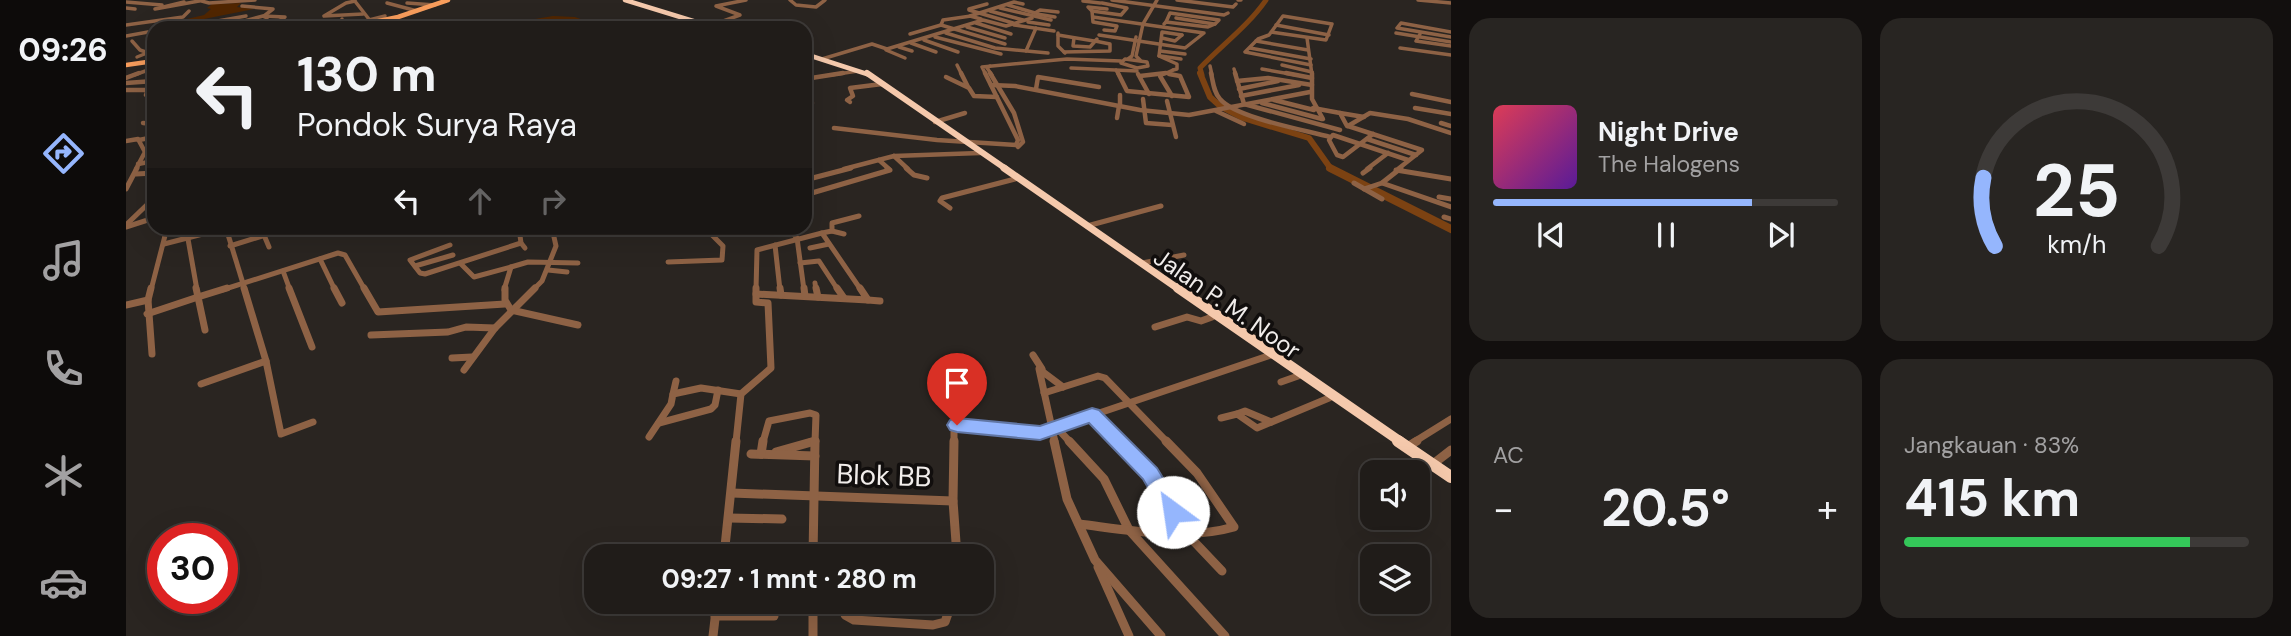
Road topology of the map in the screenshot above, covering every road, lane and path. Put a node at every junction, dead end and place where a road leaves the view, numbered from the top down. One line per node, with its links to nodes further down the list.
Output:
1 (199, 0): 2 (street); 12 (street)
2 (255, 0)
3 (449, 0): 23 (main road)
4 (625, 0): 60 (highway)
5 (746, 0): 61 (street)
6 (790, 0): 7 (street)
7 (825, 0)
8 (1019, 0): 17 (street)
9 (1154, 0): 26 (street)
10 (1176, 0): 20 (street); 30 (street)
11 (1418, 0): 21 (street)
12 (183, 1): 15 (street)
13 (355, 1): 37 (street); 43 (street); 43 (street)
14 (1114, 1): 18 (street); 26 (street); 38 (street); 38 (street)
15 (126, 2)
16 (407, 2): 23 (street)
17 (1014, 2): 24 (street); 25 (street)
18 (1084, 2)
19 (387, 3): 34 (street)
20 (1206, 3): 20 (street); 30 (street); 30 (street)
21 (1451, 3)
22 (988, 4): 35 (street)
23 (434, 5): 34 (main road); 59 (main road)
24 (1006, 5): 29 (street); 47 (street)
25 (1023, 5)
26 (1151, 5): 30 (street); 67 (street)
27 (242, 6): 46 (street)
28 (126, 8): 31 (street)
29 (998, 8): 32 (street); 47 (street)
30 (1189, 8): 41 (street)
31 (135, 9)
32 (988, 10): 35 (street); 47 (street)
33 (189, 11): 51 (street)
34 (417, 11): 58 (main road)
35 (979, 13): 45 (street); 65 (street)
36 (289, 14): 48 (street)
37 (363, 14): 43 (street); 56 (street)
38 (1093, 14): 66 (street); 67 (street)
39 (239, 15): 46 (street)
40 (1056, 15): 47 (street)
41 (1185, 15): 49 (street); 49 (street)
42 (246, 16): 52 (street)
43 (333, 16)
44 (385, 16): 57 (street)
45 (971, 16): 50 (street); 69 (street)
46 (265, 17): 48 (street); 53 (street); 54 (street)
47 (1031, 17): 63 (street); 65 (street); 72 (street)
48 (283, 18): 55 (street)
49 (1167, 19): 77 (street)
50 (983, 20): 64 (street); 71 (street)
51 (154, 21)
52 (216, 21)
53 (248, 21)
54 (258, 21)
55 (278, 21)
56 (369, 21)
57 (372, 21)
58 (374, 21)
59 (377, 21)
60 (693, 21)
61 (726, 21)
62 (147, 22): 68 (street)
63 (1050, 22)
64 (974, 23): 70 (street); 88 (street)
65 (1013, 24): 71 (street); 72 (street)
66 (1110, 24): 78 (street); 78 (street)
67 (1141, 24): 77 (street); 100 (street)
68 (126, 25)
69 (941, 25): 75 (street); 87 (street)
70 (965, 26): 75 (street); 75 (street)
71 (1006, 26): 76 (street)
72 (1025, 26): 74 (street)
73 (1275, 27): 85 (street); 85 (street); 85 (street); 102 (street); 105 (street)
74 (1036, 28): 84 (street); 109 (street)
75 (954, 29): 83 (street)
76 (1016, 29)
77 (1163, 29): 93 (street); 93 (street); 103 (street)
78 (1104, 30): 89 (street)
79 (136, 31): 80 (street)
80 (147, 31)
81 (147, 32): 90 (street)
82 (1421, 32): 95 (street); 96 (street); 96 (street)
83 (944, 33): 91 (street); 109 (street)
84 (1057, 33): 92 (street); 113 (street)
85 (1330, 33): 105 (street)
86 (1396, 33): 95 (street)
87 (910, 34)
88 (1011, 34)
89 (1099, 35): 99 (street); 100 (street)
90 (126, 36)
91 (933, 36): 94 (street); 119 (street)
92 (1074, 38): 99 (street); 99 (street)
93 (1162, 38): 103 (street)
94 (922, 39): 101 (street); 112 (street)
95 (1416, 39): 96 (street); 97 (street)
96 (1451, 39)
97 (1407, 40)
98 (132, 41): 115 (street)
99 (1095, 41): 113 (street)
100 (1138, 41): 103 (street); 126 (street); 131 (street)
101 (909, 43): 104 (street); 111 (street)
102 (1255, 43): 105 (street); 105 (street); 141 (street)
103 (1161, 44): 117 (street)
104 (898, 46): 107 (street); 108 (street)
105 (1308, 48): 141 (street)
106 (1400, 48): 110 (street)
107 (884, 50): 123 (street); 125 (street)
108 (912, 51)
109 (1026, 51): 116 (street)
110 (1424, 51): 114 (street); 128 (street)
111 (936, 52)
112 (958, 52)
113 (1064, 52): 130 (street)
114 (1432, 52): 121 (street); 132 (street)
115 (147, 53)
116 (1048, 53)
117 (1160, 53): 120 (street); 127 (street); 148 (street)
118 (147, 54): 129 (street)
119 (1001, 54)
120 (1185, 54)
121 (1451, 55): 136 (street)
122 (812, 56): 125 (highway, Jalan P. M. Noor)
123 (905, 58)
124 (988, 58): 137 (street)
125 (822, 59): 150 (highway, Jalan P. M. Noor)
126 (1128, 59): 131 (street); 135 (street)
127 (1181, 59)
128 (1423, 59)
129 (137, 60): 134 (main road); 138 (main road); 144 (street)
130 (1067, 60): 135 (street); 137 (street); 147 (street); 167 (street)
131 (1140, 60): 151 (street)
132 (1434, 60)
133 (147, 61): 138 (main road)
134 (147, 62)
135 (1121, 62): 151 (street)
136 (1451, 62)
137 (995, 64): 166 (street)
138 (126, 65)
139 (957, 65): 170 (street)
140 (1282, 65): 152 (street)
141 (1311, 65): 152 (street)
142 (1210, 66): 195 (street)
143 (1164, 68): 148 (street)
144 (141, 69)
145 (1234, 69): 161 (street)
146 (1262, 69): 158 (street)
147 (1116, 70): 151 (street); 178 (street)
148 (1173, 70): 153 (street)
149 (147, 71): 160 (street)
150 (862, 71): 155 (street); 164 (highway, Jalan P. M. Noor)
151 (1138, 72): 154 (street); 178 (street)
152 (1312, 72): 158 (street)
153 (1169, 74): 154 (street); 181 (street)
154 (1160, 76): 181 (street)
155 (820, 77): 157 (street); 163 (street)
156 (946, 77): 170 (street)
157 (812, 78)
158 (1312, 78): 168 (street)
159 (1284, 80): 161 (street); 165 (street); 172 (street)
160 (126, 81): 162 (street)
161 (1237, 81): 172 (street)
162 (147, 82): 174 (street)
163 (827, 82)
164 (882, 83): 189 (street); 207 (highway, Jalan P. M. Noor)
165 (1304, 84): 168 (street); 176 (street)
166 (991, 85): 167 (street); 184 (street)
167 (998, 85): 171 (street); 227 (street)
168 (1312, 85): 177 (street)
169 (1099, 87): 171 (street)
170 (969, 88): 184 (street)
171 (1036, 89): 185 (street)
172 (1239, 89): 182 (street)
173 (126, 90): 174 (street)
174 (138, 90): 175 (street)
175 (147, 90)
176 (1273, 90): 182 (street); 183 (street)
177 (1310, 92): 183 (street); 197 (street)
178 (1149, 94): 181 (street)
179 (1412, 94): 190 (street)
180 (1120, 95): 193 (street)
181 (1172, 96)
182 (1241, 96): 192 (street)
183 (1288, 96): 187 (street)
184 (997, 97): 227 (street)
185 (1082, 99): 193 (street); 194 (street)
186 (1143, 99): 198 (street)
187 (1274, 99): 191 (street); 192 (street); 197 (street)
188 (1167, 101): 202 (street)
189 (850, 102)
190 (1451, 102)
191 (1262, 103): 192 (street); 206 (street)
192 (1246, 105): 195 (street); 212 (street)
193 (1119, 106): 198 (street); 205 (street)
194 (1077, 107)
195 (1231, 108): 199 (street); 219 (street)
196 (1415, 108): 203 (street)
197 (1314, 109): 201 (street); 206 (street)
198 (1143, 110): 202 (street); 213 (street)
199 (1217, 111): 202 (street); 211 (street)
200 (965, 113): 207 (street)
201 (1340, 113): 204 (street); 214 (street)
202 (1169, 114): 213 (street)
203 (1450, 114): 216 (street)
204 (1364, 117): 214 (street); 216 (street)
205 (1117, 118)
206 (1323, 119): 212 (street)
207 (935, 122): 225 (highway, Jalan P. M. Noor)
208 (1441, 122): 216 (street)
209 (143, 123): 210 (street)
210 (147, 123)
211 (1244, 124)
212 (1317, 124): 217 (street)
213 (1172, 125): 220 (street)
214 (1348, 126): 217 (street); 218 (street)
215 (834, 128): 225 (street)
216 (1450, 128)
217 (1340, 131): 219 (street)
218 (1373, 134): 222 (street); 232 (street)
219 (1332, 136): 226 (street); 226 (street)
220 (1177, 137)
221 (147, 138): 223 (street)
222 (1367, 139): 226 (street); 232 (street)
223 (136, 140): 224 (street); 228 (street)
224 (126, 141)
225 (962, 141): 227 (street); 231 (highway, Jalan P. M. Noor)
226 (1360, 144): 230 (street)
227 (1018, 145)
228 (144, 150): 229 (street); 237 (street)
229 (147, 150)
230 (1388, 153): 235 (street); 242 (street)
231 (981, 154): 233 (street); 246 (highway, Jalan P. M. Noor)
232 (1416, 155): 235 (street)
233 (894, 156): 234 (street); 244 (street)
234 (879, 160): 243 (street); 251 (street)
235 (1408, 160): 238 (street)
236 (147, 162): 237 (street)
237 (138, 164): 240 (street)
238 (1396, 170): 245 (street); 248 (street)
239 (126, 173): 240 (street)
240 (137, 173): 241 (street); 250 (street)
241 (147, 173)
242 (1363, 173)
243 (812, 178)
244 (927, 178)
245 (1451, 179)
246 (1020, 182): 258 (street); 262 (highway, Jalan P. M. Noor); 293 (highway, Jalan P. M. Noor)
247 (1354, 183): 249 (street)
248 (1379, 184): 249 (street); 257 (street)
249 (1365, 189): 253 (street)
250 (126, 190)
251 (812, 193)
252 (1439, 197): 254 (street)
253 (1382, 199)
254 (1451, 199)
255 (147, 205): 261 (street)
256 (1161, 206): 262 (street)
257 (1451, 207)
258 (950, 208)
259 (859, 216): 263 (street)
260 (147, 220): 261 (street)
261 (126, 226)
262 (1087, 226): 293 (highway, Jalan P. M. Noor)
263 (832, 231): 264 (street); 265 (street)
264 (822, 233): 275 (street); 280 (street)
265 (844, 233)
266 (166, 235): 279 (street)
267 (202, 235): 278 (street)
268 (228, 235): 283 (street)
269 (267, 235): 276 (street)
270 (521, 235): 292 (street)
271 (555, 235): 288 (street)
272 (713, 235): 289 (street)
273 (799, 235): 277 (street)
274 (812, 235): 277 (street)
275 (812, 235)
276 (264, 236): 283 (street); 284 (street)
277 (801, 237): 282 (street); 290 (street)
278 (188, 239): 279 (street); 303 (street)
279 (164, 244): 306 (street)
280 (829, 244): 290 (street); 307 (street)
281 (450, 245): 294 (street)
282 (775, 245): 301 (street); 302 (street)
283 (230, 246): 299 (street)
284 (269, 247)
285 (453, 255): 294 (street)
286 (1184, 255): 293 (street)
287 (320, 259): 297 (street); 309 (street); 310 (street)
288 (551, 262): 291 (street); 295 (street); 296 (street)
289 (668, 262)
290 (809, 262): 304 (street); 305 (street)
291 (578, 263)
292 (461, 264): 294 (street); 295 (street)
293 (1142, 265): 314 (highway, Jalan P. M. Noor); 323 (highway, Jalan P. M. Noor)
294 (415, 266)
295 (511, 267): 310 (street)
296 (548, 270): 298 (street); 312 (street)
297 (283, 271): 299 (street); 320 (street)
298 (568, 272)
299 (243, 283): 303 (street); 326 (street)
300 (814, 283): 304 (street)
301 (756, 294): 302 (street); 337 (street)
302 (781, 295): 304 (street)
303 (198, 297): 313 (street); 318 (street)
304 (812, 297): 305 (street)
305 (844, 298): 307 (street)
306 (148, 300): 311 (street); 313 (street)
307 (868, 300): 308 (street)
308 (880, 301)
309 (342, 303)
310 (505, 304): 312 (street)
311 (126, 305)
312 (511, 310): 315 (street); 317 (street)
313 (147, 314): 321 (street)
314 (1212, 317): 316 (street); 323 (highway, Jalan P. M. Noor)
315 (578, 325)
316 (1155, 327)
317 (495, 328): 319 (street); 324 (street)
318 (205, 330)
319 (371, 335)
320 (312, 347)
321 (152, 354)
322 (1033, 355): 327 (street)
323 (1271, 355): 329 (highway, Jalan P. M. Noor); 339 (street); 350 (highway, Jalan P. M. Noor)
324 (472, 357): 325 (street); 328 (street)
325 (452, 358)
326 (266, 362): 332 (street); 345 (street)
327 (1042, 369): 333 (street); 335 (street)
328 (464, 370)
329 (1297, 376): 331 (street); 338 (highway, Jalan P. M. Noor)
330 (676, 381): 336 (street)
331 (1280, 382)
332 (201, 384)
333 (1063, 387): 335 (street); 339 (street)
334 (719, 390): 336 (street); 337 (street); 344 (street)
335 (1044, 393): 347 (street)
336 (673, 394): 340 (street)
337 (741, 394): 358 (street)
338 (1329, 398): 342 (street); 350 (highway, Jalan P. M. Noor)
339 (1128, 402): 341 (street); 365 (street)
340 (671, 404): 344 (street); 346 (street)
341 (1092, 415): 347 (street); 365 (street)
342 (1221, 418)
343 (1451, 419): 350 (street)
344 (675, 421): 346 (street)
345 (313, 422)
346 (659, 423): 348 (street)
347 (1055, 428): 360 (street); 363 (street); 364 (street)
348 (649, 437)
349 (815, 441): 353 (street); 353 (street); 354 (street)
350 (1404, 446): 355 (highway, Jalan P. M. Noor); 357 (highway, Jalan P. M. Noor)
351 (1451, 450): 355 (street)
352 (751, 454): 353 (street)
353 (765, 454): 354 (street)
354 (815, 456): 359 (street)
355 (1433, 464): 356 (highway, Jalan P. M. Noor)
356 (1451, 477)
357 (1451, 483)
358 (732, 493): 359 (street, Blok BB); 361 (street)
359 (813, 495): 360 (street, Blok BB); 367 (street)
360 (953, 501): 368 (street)
361 (729, 518): 362 (street); 366 (street)
362 (782, 519)
363 (1079, 524): 364 (street); 369 (street)
364 (1129, 530): 365 (street); 380 (street)
365 (1185, 532): 370 (street)
366 (726, 544)
367 (813, 544)
368 (956, 544)
369 (1095, 560): 378 (street); 379 (street)
370 (1222, 571)
371 (813, 614): 377 (street)
372 (845, 614): 373 (street)
373 (949, 614)
374 (715, 616): 375 (street); 376 (street)
375 (774, 617)
376 (713, 636)
377 (813, 636)
378 (1129, 636)
379 (1161, 636)
380 (1225, 636)

